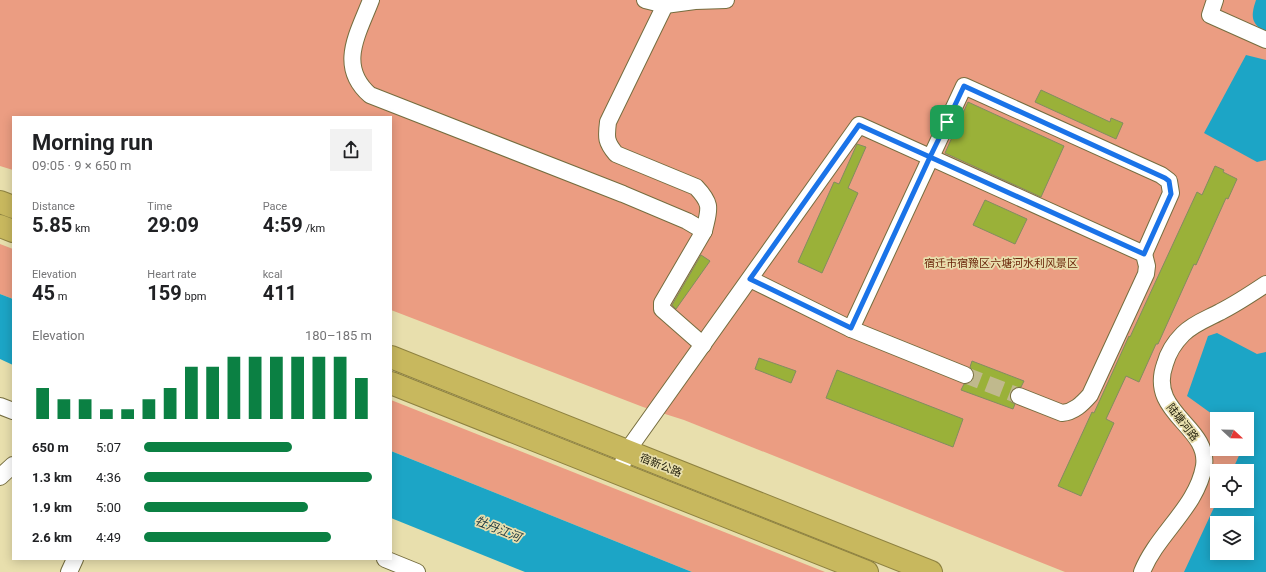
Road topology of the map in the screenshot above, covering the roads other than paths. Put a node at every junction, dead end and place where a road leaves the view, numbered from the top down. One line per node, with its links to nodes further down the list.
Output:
1 (371, 0): 12 (street)
2 (645, 0): 5 (street)
3 (726, 0): 5 (street)
4 (1215, 0): 6 (street)
5 (665, 5): 12 (street)
6 (1266, 40)
7 (930, 157): 13 (street); 13 (street); 14 (street); 16 (street)
8 (0, 202): 9 (highway)
9 (12, 207)
10 (0, 226): 11 (highway)
11 (12, 231)
12 (704, 231): 17 (street)
13 (1144, 254): 21 (street)
14 (750, 279): 16 (street); 17 (street)
15 (1266, 284): 34 (street, 陆塘河路)
16 (851, 328): 19 (street)
17 (703, 344): 24 (street)
18 (392, 358): 24 (highway, 宿新公路)
19 (965, 375)
20 (392, 383): 26 (highway)
21 (1019, 396)
22 (0, 406): 23 (street)
23 (12, 411)
24 (627, 451): 26 (street); 33 (highway, 宿新公路)
25 (12, 466): 27 (street)
26 (619, 474): 32 (highway)
27 (0, 478)
28 (75, 560): 30 (street)
29 (387, 560): 31 (street)
30 (69, 572)
31 (417, 572)
32 (867, 572)
33 (931, 572)
34 (1142, 572)

